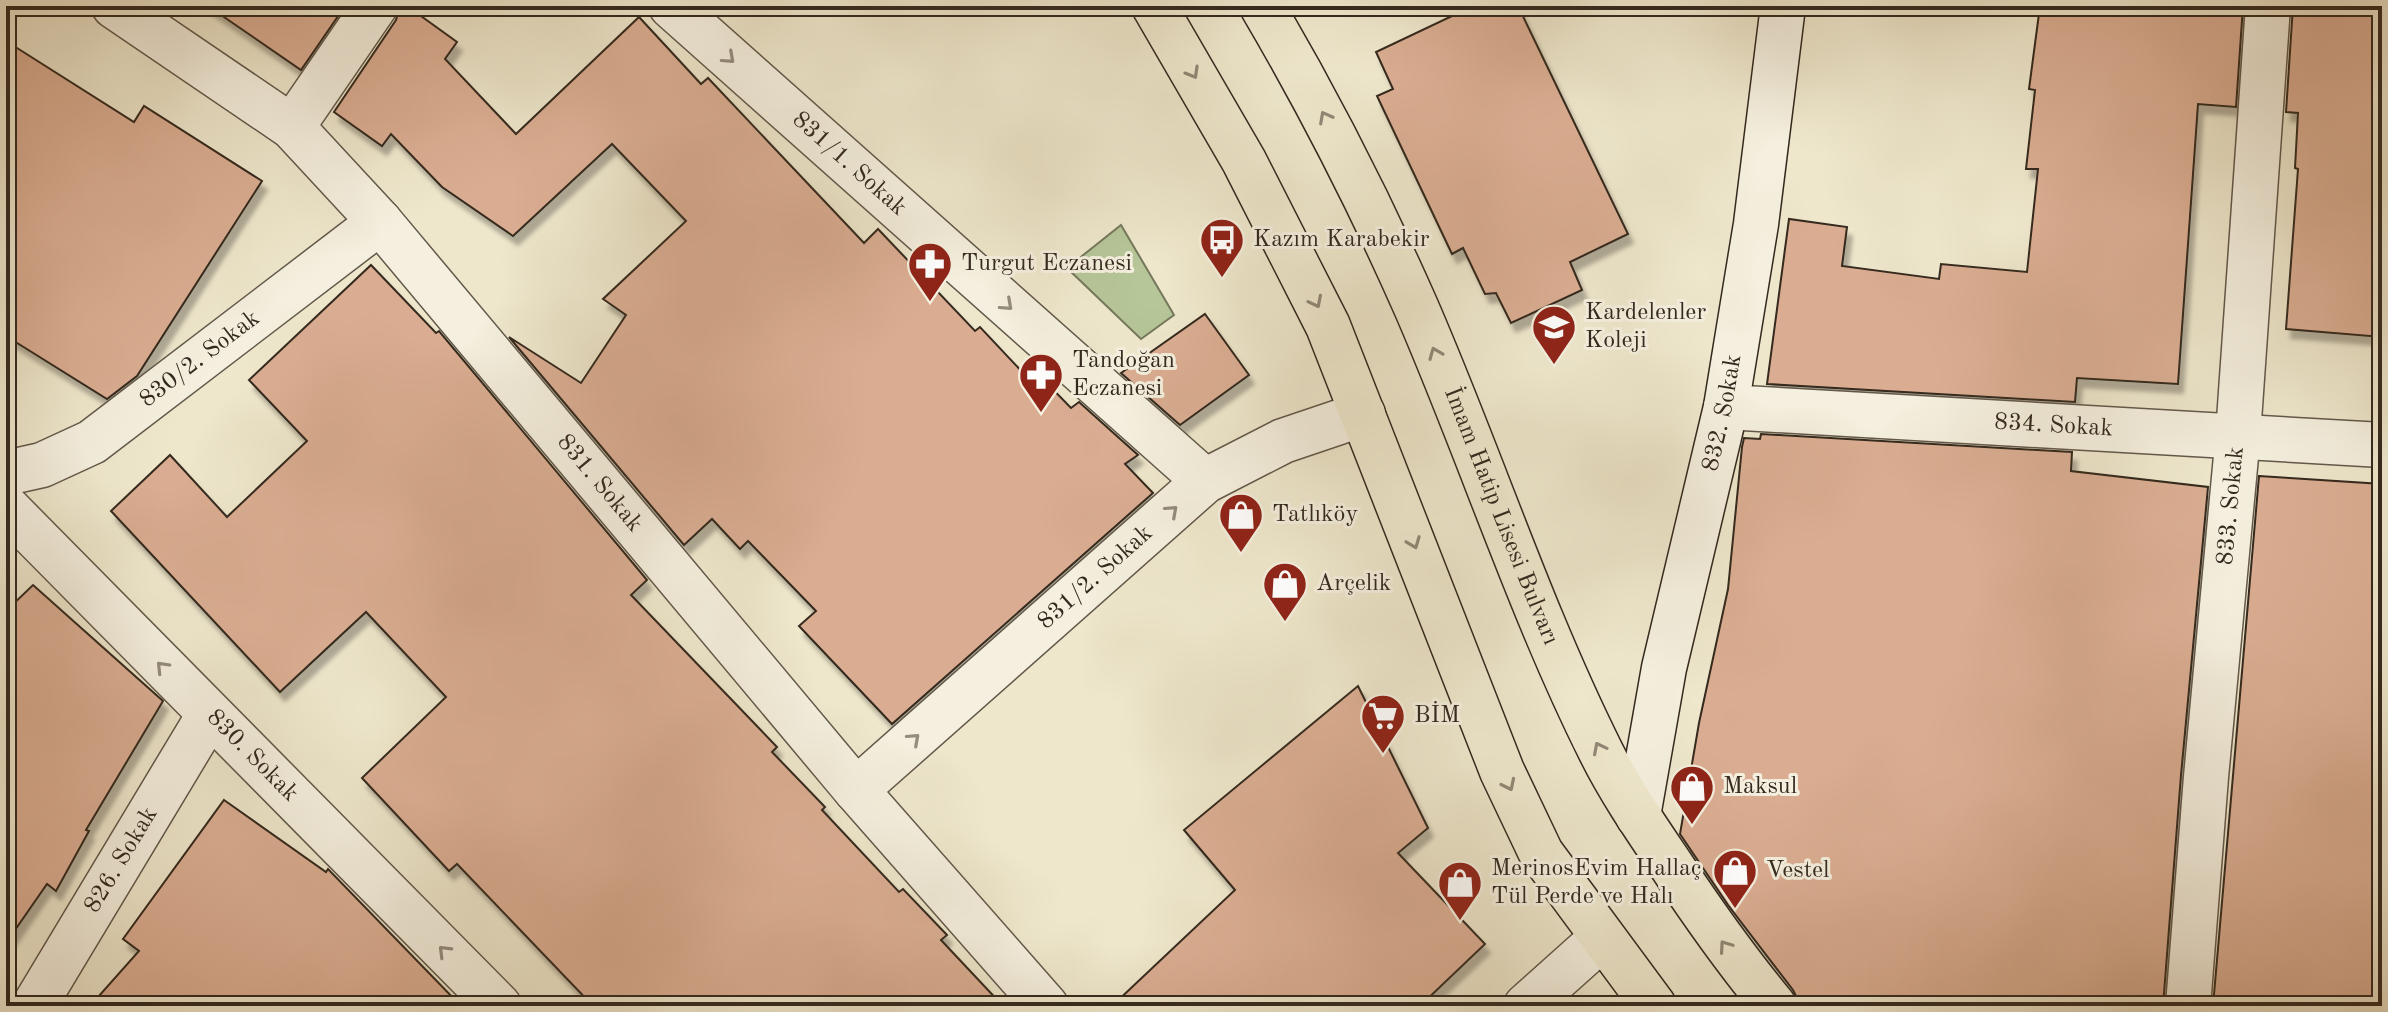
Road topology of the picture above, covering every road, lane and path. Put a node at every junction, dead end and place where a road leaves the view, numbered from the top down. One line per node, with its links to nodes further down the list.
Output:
1 (114, 6): 8 (street, 831. Sokak)
2 (375, 6): 8 (street)
3 (671, 6): 15 (street, 831/1. Sokak, one-way to 15)
4 (1154, 6): 11 (main road, one-way to 11)
5 (1262, 6): 19 (main road, İmam Hatip Lisesi Bulvarı, one-way to 5)
6 (1783, 6): 10 (street, 832. Sokak)
7 (2268, 6): 12 (street, 833. Sokak)
8 (292, 127): 9 (street, 831. Sokak)
9 (380, 222): 14 (street, 830/2. Sokak); 18 (street, 831. Sokak)
10 (1726, 407): 12 (street, 834. Sokak); 19 (street, 832. Sokak)
11 (1363, 414): 15 (street, 831/2. Sokak); 20 (main road, one-way to 20)
12 (2238, 435): 13 (street, 834. Sokak); 27 (street, 833. Sokak)
13 (2382, 445)
14 (6, 473)
15 (1205, 481): 18 (street, 831/2. Sokak, one-way to 15)
16 (6, 507): 17 (street, 830. Sokak, one-way to 16)
17 (209, 715): 21 (street, 826. Sokak); 22 (street, 830. Sokak, one-way to 17)
18 (856, 790): 23 (street, 831. Sokak)
19 (1638, 816): 26 (main road, İmam Hatip Lisesi Bulvarı, one-way to 19)
20 (1602, 938): 24 (street); 25 (main road)
21 (34, 1006)
22 (499, 1006)
23 (1046, 1006)
24 (1526, 1006)
25 (1654, 1006)
26 (1774, 1006)
27 (2188, 1006)

